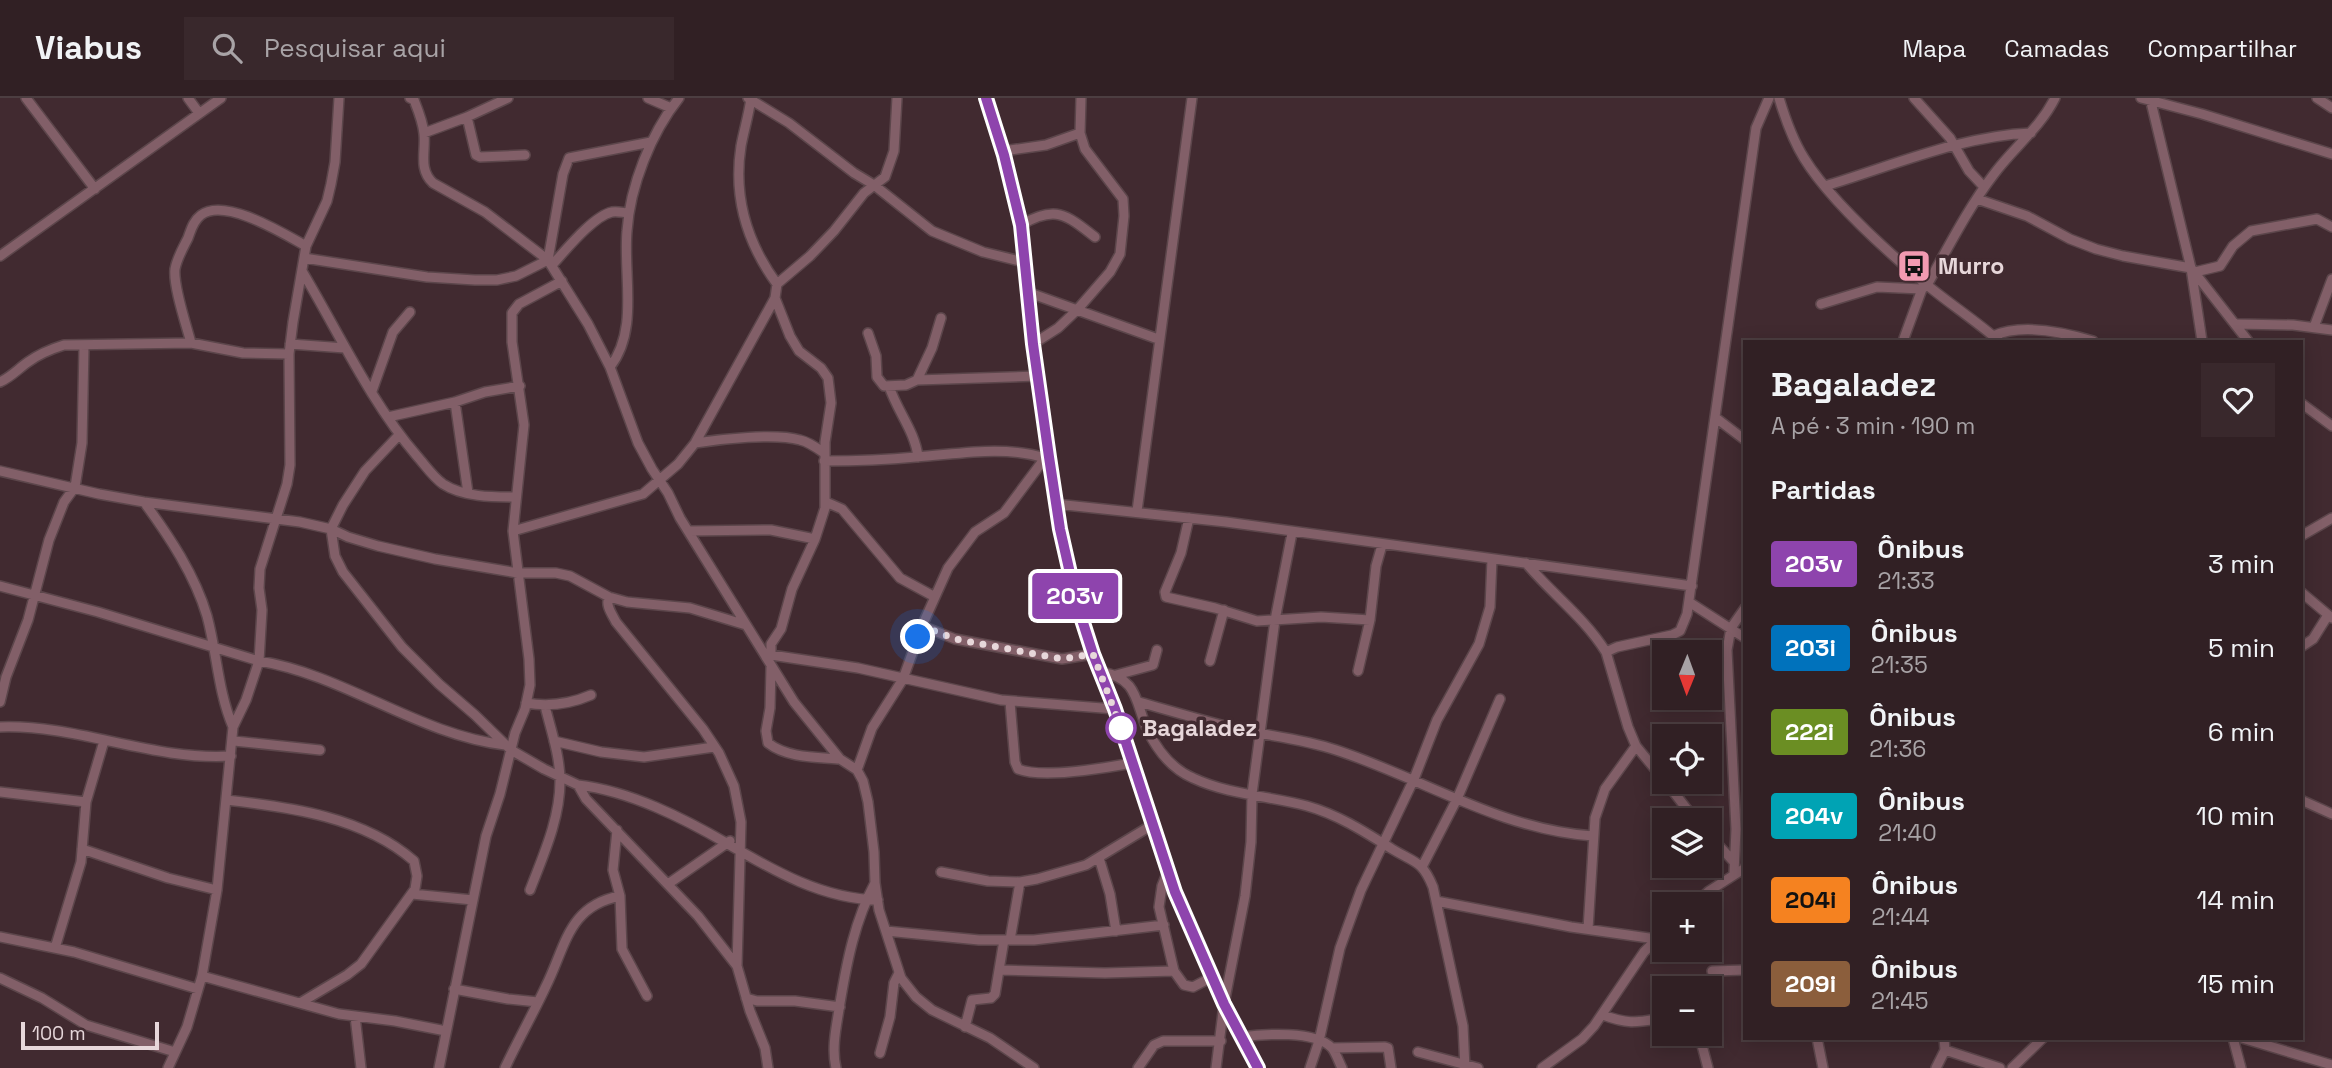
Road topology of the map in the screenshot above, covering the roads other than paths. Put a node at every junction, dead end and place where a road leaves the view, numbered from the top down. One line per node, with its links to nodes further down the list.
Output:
1 (26, 98): 36 (street)
2 (188, 98): 23 (street)
3 (221, 98): 23 (street)
4 (339, 98): 42 (street)
5 (508, 98): 24 (street)
6 (648, 98): 21 (street)
7 (679, 98): 21 (street)
8 (750, 98): 33 (street); 51 (street)
9 (897, 98): 33 (street)
10 (986, 98): 30 (street)
11 (1081, 98): 26 (street)
12 (1192, 98): 64 (street)
13 (1769, 98): 84 (street)
14 (1779, 98): 34 (street)
15 (1914, 98): 29 (street)
16 (2055, 98): 27 (street)
17 (2141, 98): 20 (street)
18 (2317, 98): 22 (street)
19 (414, 99): 25 (street)
20 (2151, 100): 31 (street); 47 (street)
21 (671, 108): 28 (street)
22 (2332, 108)
23 (199, 113): 36 (street)
24 (467, 117): 25 (street); 32 (street)
25 (424, 133): 45 (street)
26 (1080, 133): 30 (street); 56 (street)
27 (2031, 133): 29 (street); 35 (street)
28 (651, 142): 38 (street); 45 (street)
29 (1954, 147): 34 (street); 35 (street)
30 (1003, 151): 39 (street)
31 (2332, 154)
32 (525, 155)
33 (874, 185): 46 (street); 51 (street)
34 (1825, 186): 52 (street)
35 (1984, 187): 37 (street)
36 (95, 189): 43 (street)
37 (1977, 199): 47 (street); 52 (street)
38 (629, 213): 45 (street); 74 (street)
39 (1021, 225): 41 (street); 46 (street)
40 (2332, 227): 47 (street)
41 (1095, 237)
42 (306, 246): 44 (street); 69 (street)
43 (0, 256)
44 (304, 258): 45 (street); 48 (street)
45 (550, 262): 50 (street)
46 (1024, 262): 53 (street)
47 (2193, 270): 59 (street); 67 (street)
48 (302, 271): 72 (street); 73 (street)
49 (2332, 279): 60 (street)
50 (562, 281): 74 (street); 78 (street)
51 (777, 284): 54 (street)
52 (1925, 287): 55 (street); 63 (street); 65 (street)
53 (1027, 292): 56 (street); 70 (street)
54 (775, 298): 88 (street); 89 (street)
55 (1821, 304)
56 (1077, 310): 64 (street); 70 (street)
57 (410, 312): 80 (street)
58 (942, 318): 76 (street)
59 (2237, 324): 60 (street); 68 (street)
60 (2314, 327): 61 (street)
61 (2332, 330)
62 (868, 333): 79 (street)
63 (1991, 337): 66 (street)
64 (1158, 339): 100 (street)
65 (1903, 340)
66 (2088, 340)
67 (2202, 340)
68 (2247, 340)
69 (191, 343): 71 (street); 73 (street)
70 (1033, 344): 75 (street)
71 (84, 346): 77 (street); 94 (street)
72 (345, 348): 73 (street); 80 (street)
73 (290, 349): 103 (street)
74 (610, 367): 93 (street)
75 (1038, 376): 76 (street); 91 (street)
76 (917, 380): 79 (street)
77 (0, 382)
78 (520, 386): 81 (street); 96 (street)
79 (889, 386): 90 (street)
80 (372, 391): 83 (street)
81 (455, 402): 83 (street); 95 (street)
82 (2303, 404): 85 (street)
83 (387, 417): 86 (street)
84 (1716, 418): 87 (street); 115 (street)
85 (2332, 426)
86 (399, 435): 95 (street); 104 (street)
87 (1743, 438)
88 (695, 443): 89 (street); 93 (street)
89 (824, 457): 90 (street); 98 (street)
90 (918, 457): 91 (street)
91 (1047, 458): 99 (street); 119 (street)
92 (0, 471): 94 (street)
93 (659, 479): 105 (street); 106 (street)
94 (75, 487): 97 (street); 117 (street)
95 (468, 494): 96 (street)
96 (515, 497): 105 (street)
97 (144, 502): 103 (street); 131 (street)
98 (825, 502): 109 (street); 119 (street)
99 (1056, 504): 100 (street); 134 (street)
100 (1137, 511): 101 (street)
101 (1189, 518): 107 (street); 121 (street)
102 (2332, 518): 108 (street)
103 (275, 519): 104 (street); 136 (street)
104 (331, 529): 113 (street); 158 (street)
105 (513, 531): 113 (street)
106 (688, 531): 109 (street); 126 (street)
107 (1292, 533): 110 (street); 124 (street)
108 (2303, 535)
109 (815, 539): 135 (street)
110 (1382, 545): 111 (street); 125 (street)
111 (1492, 559): 112 (street); 166 (street)
112 (1526, 563): 115 (street); 133 (street)
113 (518, 573): 118 (street); 147 (street)
114 (0, 586): 117 (street)
115 (1692, 586): 120 (street)
116 (2303, 594): 123 (street)
117 (33, 595): 131 (street); 144 (street)
118 (609, 597): 126 (street); 157 (street)
119 (935, 597): 127 (street)
120 (1689, 603): 128 (street); 133 (street)
121 (1224, 610): 124 (street); 137 (street)
122 (1743, 611): 128 (street)
123 (2330, 617): 130 (street)
124 (1275, 620): 125 (street); 152 (street)
125 (1370, 620): 138 (street)
126 (746, 625): 135 (street)
127 (922, 626): 134 (street); 141 (street)
128 (1731, 628): 129 (street); 187 (street)
129 (1743, 637)
130 (2303, 646)
131 (214, 648): 136 (street); 151 (street)
132 (1157, 650): 140 (street)
133 (1606, 652): 156 (street)
134 (1093, 654): 139 (street)
135 (769, 659): 141 (street); 161 (street); 161 (street)
136 (259, 661): 151 (street); 158 (street)
137 (1210, 662)
138 (1358, 671)
139 (1101, 672): 140 (street); 149 (street)
140 (1116, 675): 146 (street)
141 (902, 679): 145 (street); 164 (street)
142 (591, 695): 148 (street)
143 (1500, 699): 171 (street)
144 (0, 702)
145 (1010, 702): 149 (street); 162 (street)
146 (1139, 702): 152 (street); 169 (street)
147 (526, 703): 148 (street); 158 (street)
148 (545, 706): 155 (street)
149 (1115, 709): 162 (street)
150 (0, 727): 153 (street)
151 (233, 727): 154 (street)
152 (1260, 733): 166 (street); 169 (street)
153 (104, 741): 160 (street); 174 (street)
154 (234, 741): 159 (street); 160 (street)
155 (554, 741): 157 (street); 165 (street)
156 (1636, 746): 163 (street); 180 (street)
157 (714, 747): 179 (street)
158 (508, 748): 165 (street); 201 (street)
159 (320, 750)
160 (231, 756): 172 (street)
161 (840, 759): 164 (street)
162 (1132, 763): 177 (street)
163 (1652, 765)
164 (857, 770): 194 (street)
165 (560, 776): 167 (street); 197 (street)
166 (1414, 779): 171 (street); 182 (street)
167 (578, 785): 178 (street); 181 (street)
168 (0, 792): 174 (street)
169 (1252, 794): 182 (street); 229 (street)
170 (1675, 794): 175 (street)
171 (1457, 799): 180 (street); 188 (street)
172 (226, 800): 196 (street); 199 (street)
173 (2303, 801): 176 (street)
174 (86, 802): 183 (street)
175 (1686, 808)
176 (2332, 814)
177 (1152, 825): 186 (street); 190 (street)
178 (617, 830): 195 (street); 200 (street)
179 (740, 835): 181 (street); 185 (street)
180 (1593, 836): 206 (street)
181 (727, 843): 185 (street); 195 (street)
182 (1384, 843): 188 (street); 242 (street)
183 (82, 849): 196 (street); 213 (street)
184 (1722, 849): 187 (street)
185 (739, 851): 202 (street); 214 (street)
186 (1100, 858): 193 (street); 208 (street)
187 (1734, 862): 192 (street)
188 (1423, 865): 204 (street)
189 (1743, 869): 192 (street)
190 (1168, 871): 205 (street); 221 (street)
191 (941, 872): 193 (street)
192 (1734, 873): 198 (street)
193 (1020, 882): 211 (street)
194 (874, 883): 202 (street); 203 (street)
195 (668, 884): 214 (street)
196 (217, 890): 220 (street)
197 (530, 890)
198 (1710, 892)
199 (412, 894): 201 (street); 228 (street)
200 (620, 896): 225 (street); 227 (street)
201 (473, 900): 224 (street)
202 (865, 900): 203 (street); 230 (street)
203 (878, 900): 207 (street)
204 (1436, 901): 206 (street); 250 (street)
205 (1164, 925): 208 (street); 217 (street)
206 (1588, 929): 210 (street)
207 (886, 931): 211 (street); 219 (street)
208 (1116, 931): 211 (street)
209 (0, 937): 213 (street)
210 (1652, 938)
211 (1007, 940): 215 (street)
212 (1652, 944): 231 (street)
213 (55, 948): 223 (street)
214 (737, 966): 226 (street)
215 (1000, 970): 217 (street); 234 (street)
216 (1743, 970): 218 (street)
217 (1174, 971): 221 (street)
218 (1712, 971)
219 (899, 973): 234 (street); 248 (street)
220 (202, 976): 223 (street); 228 (street)
221 (1212, 976): 229 (street)
222 (0, 978): 246 (street)
223 (198, 989): 246 (street)
224 (454, 989): 227 (street); 235 (street)
225 (647, 996)
226 (746, 998): 230 (street); 255 (street)
227 (538, 1002): 254 (street)
228 (300, 1003): 232 (street)
229 (1224, 1004): 236 (street); 241 (street)
230 (840, 1007): 256 (street)
231 (1603, 1015): 233 (street); 265 (street)
232 (355, 1016): 235 (street); 252 (street)
233 (1652, 1020)
234 (965, 1027): 257 (street)
235 (446, 1031): 253 (street)
236 (1241, 1037): 242 (street); 260 (street)
237 (1817, 1040): 267 (street)
238 (2041, 1040): 270 (street)
239 (2234, 1040): 271 (street)
240 (2249, 1040): 249 (street)
241 (1221, 1041): 258 (street); 259 (street)
242 (1319, 1041): 245 (street); 261 (street)
243 (1942, 1042): 268 (street); 269 (street)
244 (1702, 1046): 266 (street)
245 (1332, 1048): 262 (street); 263 (street)
246 (175, 1052): 251 (street)
247 (1418, 1052): 250 (street)
248 (880, 1053)
249 (2332, 1065)
250 (1465, 1066): 264 (street)
251 (168, 1068)
252 (360, 1068)
253 (439, 1068)
254 (505, 1068)
255 (768, 1068)
256 (836, 1068)
257 (1034, 1068)
258 (1138, 1068)
259 (1216, 1068)
260 (1258, 1068)
261 (1310, 1068)
262 (1342, 1068)
263 (1391, 1068)
264 (1478, 1068)
265 (1542, 1068)
266 (1707, 1068)
267 (1823, 1068)
268 (1936, 1068)
269 (2000, 1068)
270 (2012, 1068)
271 (2241, 1068)

